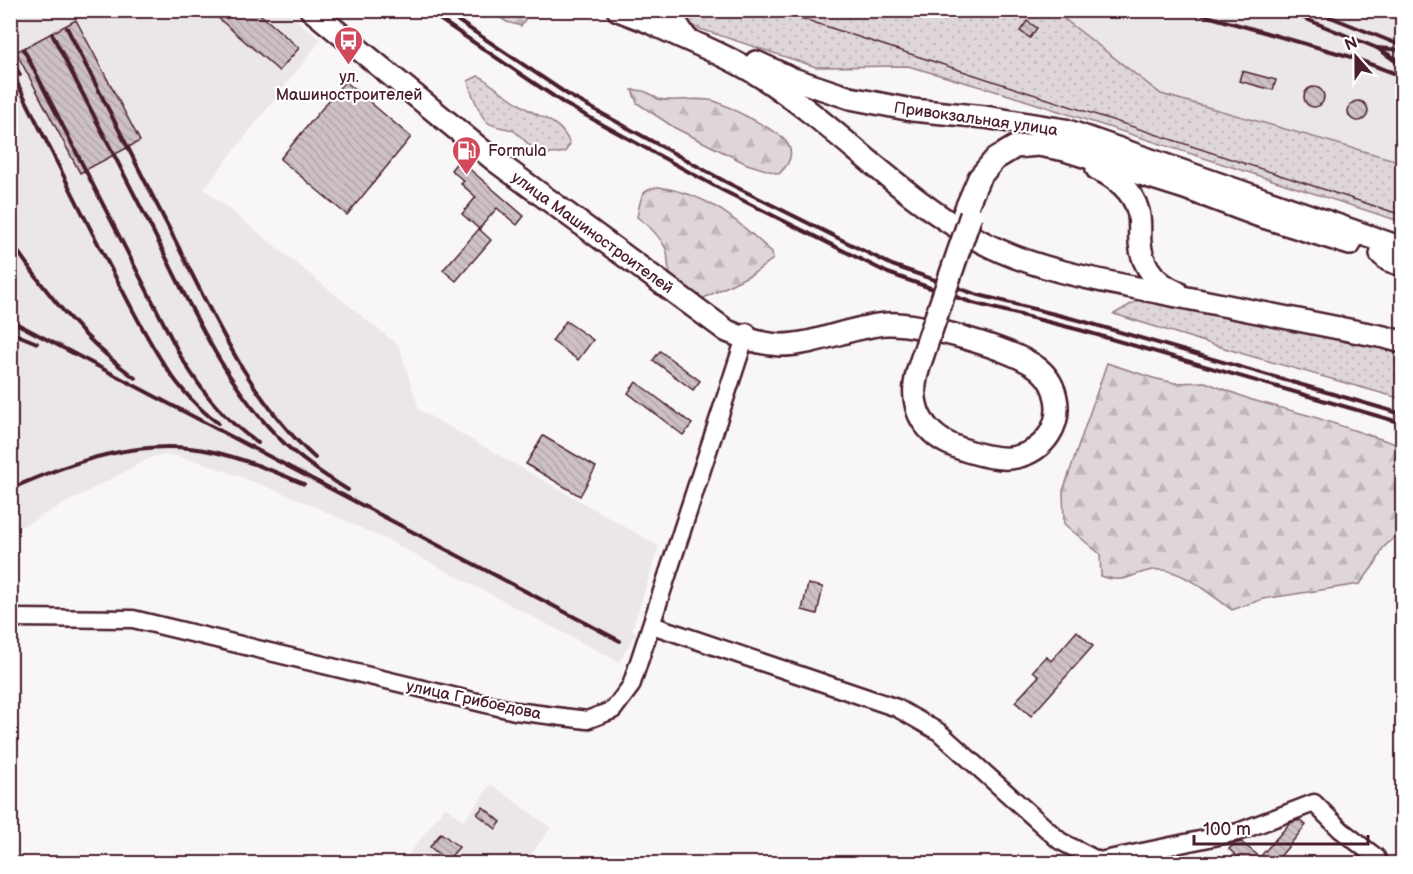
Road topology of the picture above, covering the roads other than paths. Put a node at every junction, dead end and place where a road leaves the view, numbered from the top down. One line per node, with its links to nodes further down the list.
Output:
1 (311, 10): 12 (main road, улица Машиностроителей)
2 (618, 10): 4 (main road, Привокзальная улица)
3 (671, 10): 5 (street)
4 (653, 24): 5 (main road, Привокзальная улица); 11 (main road)
5 (687, 35): 7 (main road, Привокзальная улица)
6 (968, 214): 8 (main road); 11 (main road); 12 (main road, улица Машиностроителей)
7 (1402, 248)
8 (1382, 254): 9 (main road); 10 (main road)
9 (1402, 259)
10 (1402, 265)
11 (1206, 302): 13 (main road)
12 (746, 335): 15 (street, улица Грибоедова)
13 (1396, 339)
14 (10, 618): 15 (street, улица Грибоедова)
15 (652, 625): 16 (street)
16 (1379, 864)

